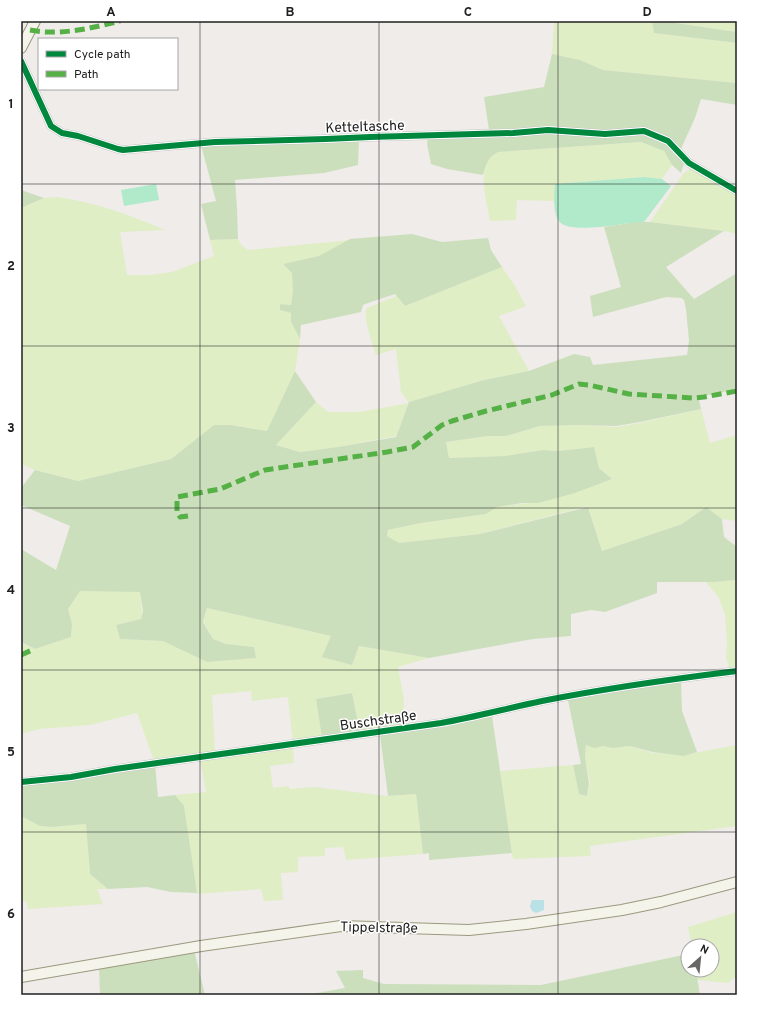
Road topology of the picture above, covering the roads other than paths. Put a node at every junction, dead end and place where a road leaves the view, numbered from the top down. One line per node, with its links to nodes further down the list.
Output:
1 (35, 21): 2 (street)
2 (21, 48)
3 (21, 61): 4 (street, Ketteltasche)
4 (737, 191)
5 (737, 671): 6 (street, Buschstraße)
6 (21, 782)
7 (737, 882): 8 (street, Tippelstraße)
8 (21, 977)

